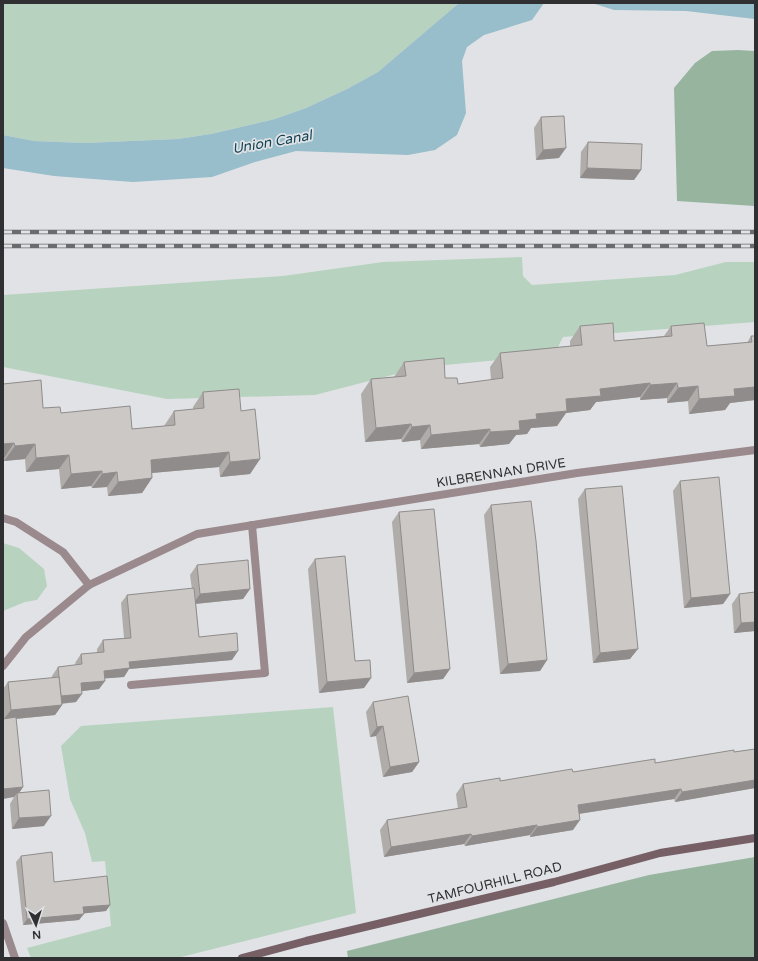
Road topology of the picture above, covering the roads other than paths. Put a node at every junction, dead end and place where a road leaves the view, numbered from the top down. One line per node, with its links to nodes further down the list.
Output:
1 (755, 450): 3 (street, KILBRENNAN DRIVE)
2 (3, 518): 4 (street)
3 (252, 525): 4 (street, KILBRENNAN DRIVE); 6 (street)
4 (89, 585): 5 (street, KILBRENNAN DRIVE)
5 (3, 666)
6 (131, 685)
7 (755, 838): 10 (main road, TAMFOURHILL ROAD)
8 (3, 923): 9 (street)
9 (15, 958)
10 (242, 958)

